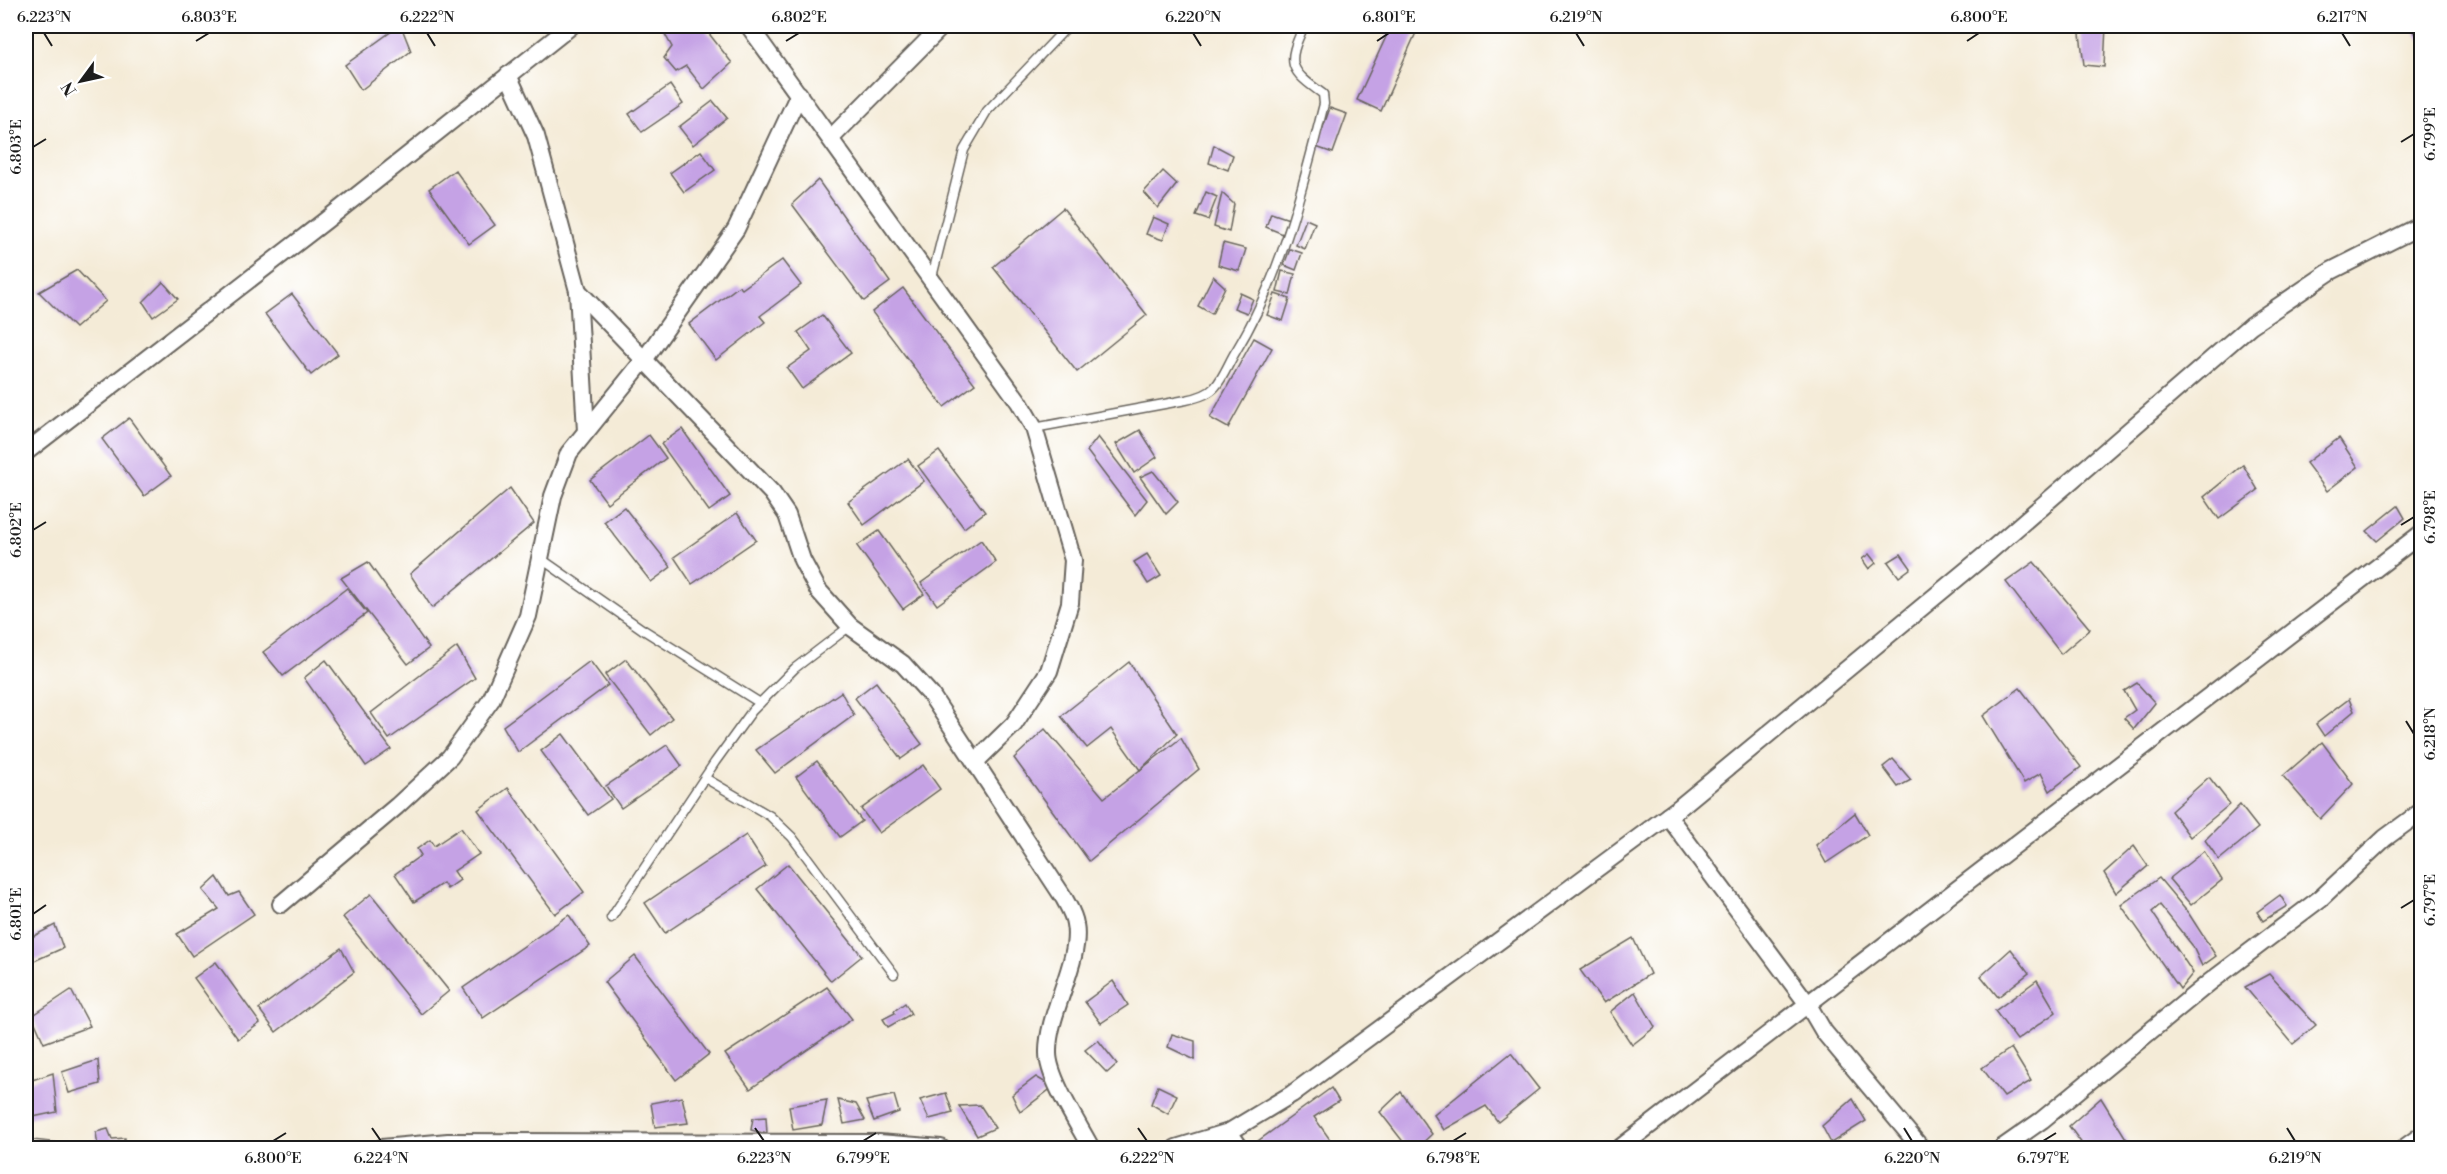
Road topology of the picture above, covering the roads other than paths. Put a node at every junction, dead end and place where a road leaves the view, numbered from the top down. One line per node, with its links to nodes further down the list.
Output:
1 (571, 26): 6 (street)
2 (748, 26): 7 (street)
3 (942, 26): 8 (street)
4 (1068, 26): 10 (lane)
5 (1304, 26): 13 (lane)
6 (508, 75): 11 (street); 15 (street)
7 (799, 94): 8 (street); 12 (street)
8 (831, 138): 10 (street)
9 (2421, 225): 23 (street)
10 (931, 281): 13 (street)
11 (578, 291): 12 (street); 14 (street)
12 (644, 360): 14 (street); 18 (street)
13 (1034, 428): 20 (street)
14 (586, 431): 17 (street)
15 (26, 452)
16 (2421, 533): 27 (street)
17 (540, 558): 19 (lane); 24 (street)
18 (850, 626): 19 (lane); 20 (street)
19 (760, 703): 21 (lane)
20 (975, 762): 32 (street)
21 (705, 778): 25 (lane); 26 (lane)
22 (2421, 811): 37 (street)
23 (1668, 816): 27 (street); 28 (street)
24 (280, 904)
25 (611, 918)
26 (894, 974)
27 (1807, 1003): 35 (street); 36 (street)
28 (1229, 1132): 33 (street); 34 (street)
29 (2421, 1135): 38 (street)
30 (382, 1149): 31 (street)
31 (941, 1149)
32 (1091, 1149)
33 (1176, 1149)
34 (1240, 1149)
35 (1620, 1149)
36 (1922, 1149)
37 (2002, 1149)
38 (2404, 1149)

